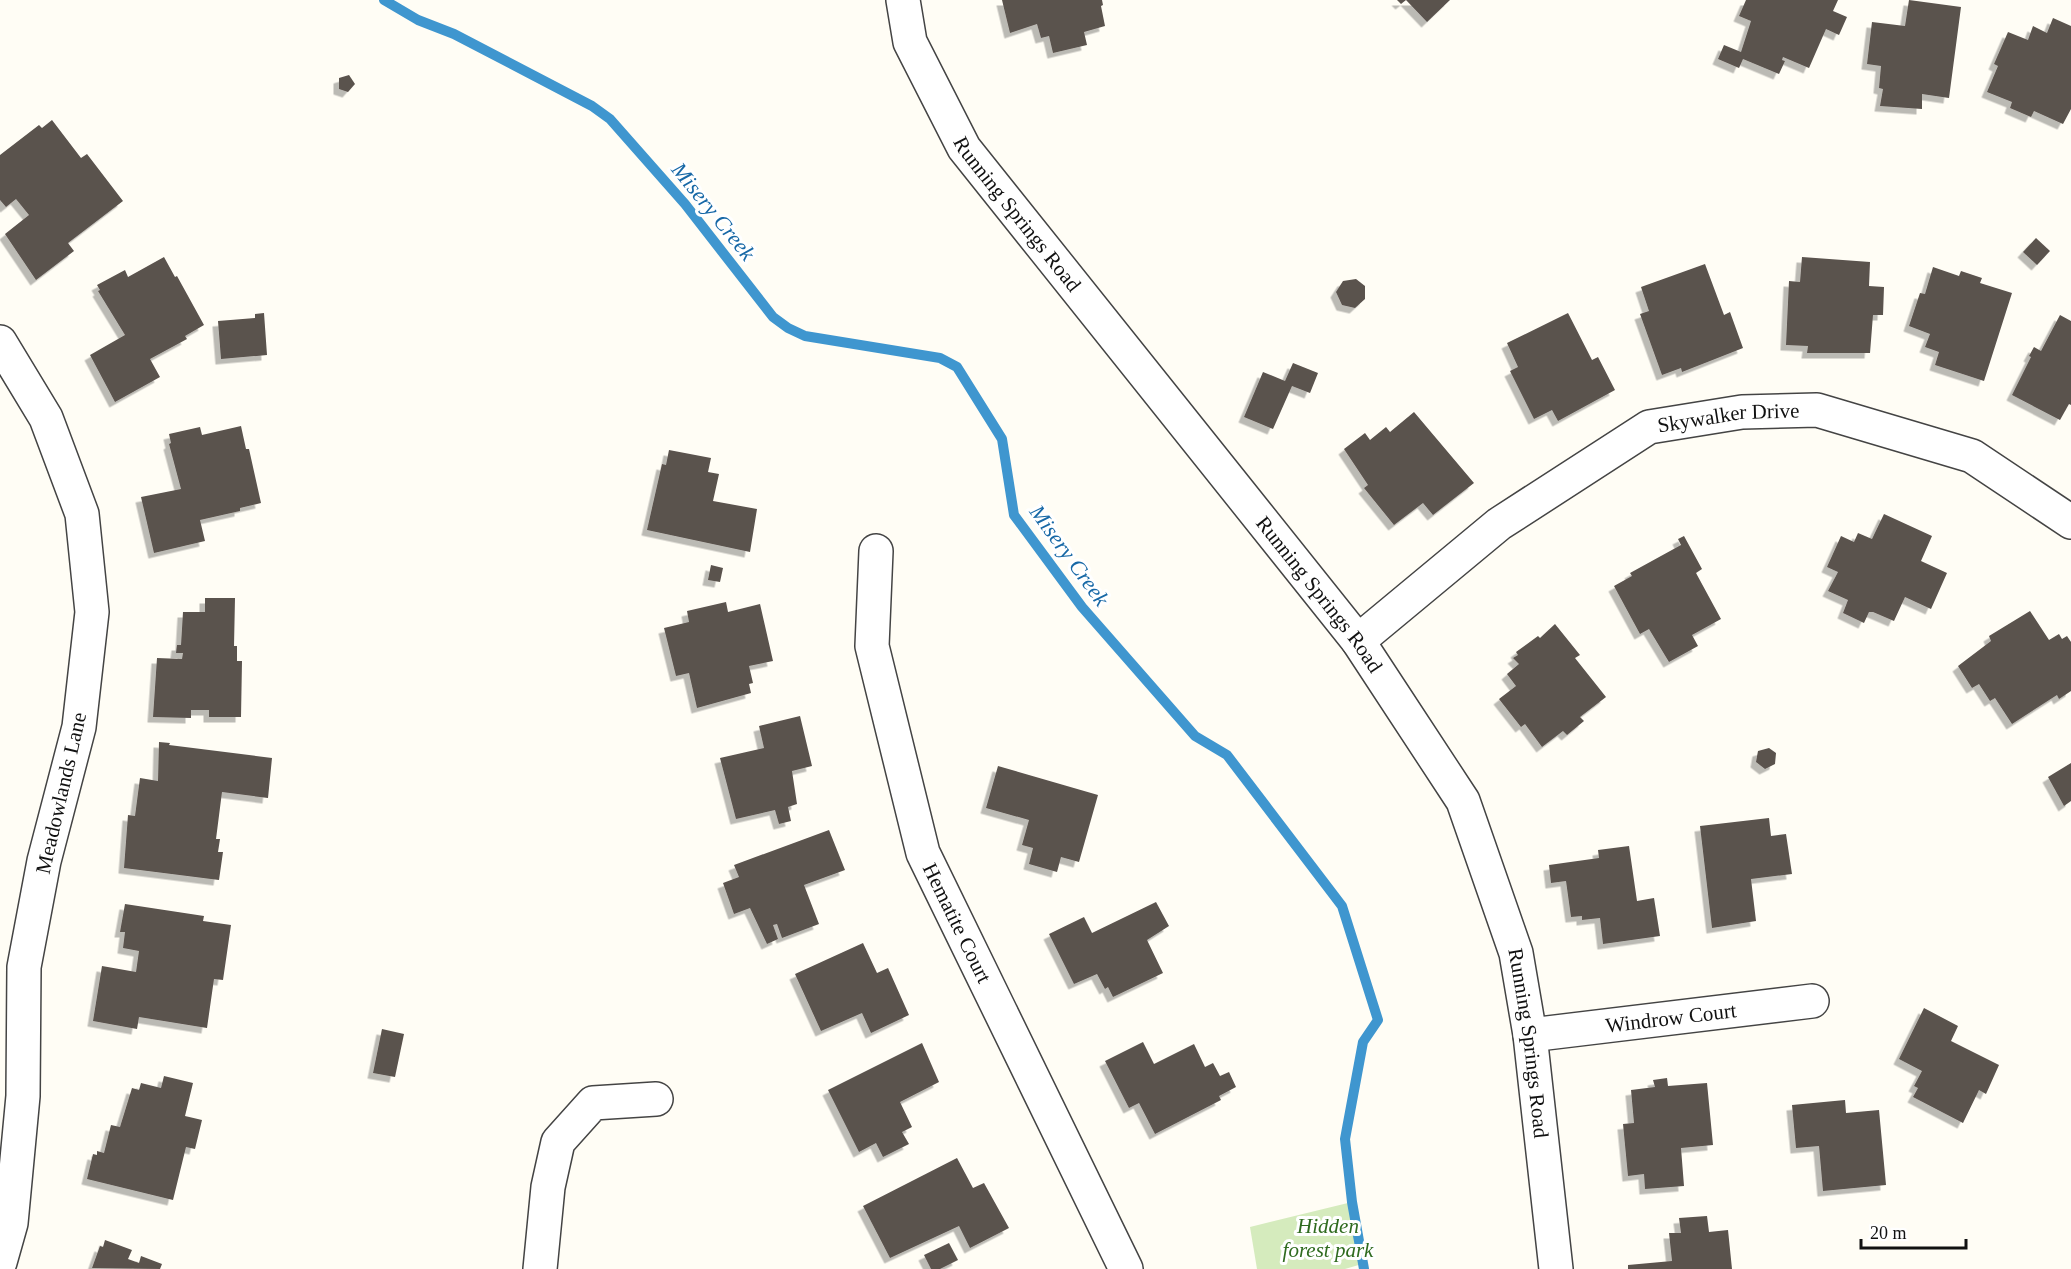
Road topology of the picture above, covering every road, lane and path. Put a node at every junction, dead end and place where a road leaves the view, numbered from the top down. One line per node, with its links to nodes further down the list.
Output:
1 (903, 0): 5 (street, Running Springs Road)
2 (0, 342): 9 (street, Meadowlands Lane)
3 (2071, 522): 5 (street, Skywalker Drive)
4 (876, 551): 11 (street, Hematite Court)
5 (1359, 641): 7 (street, Running Springs Road)
6 (1812, 1001): 7 (street, Windrow Court)
7 (1530, 1035): 12 (street, Running Springs Road)
8 (656, 1099): 10 (street)
9 (0, 1262)
10 (540, 1269)
11 (1126, 1269)
12 (1556, 1269)

